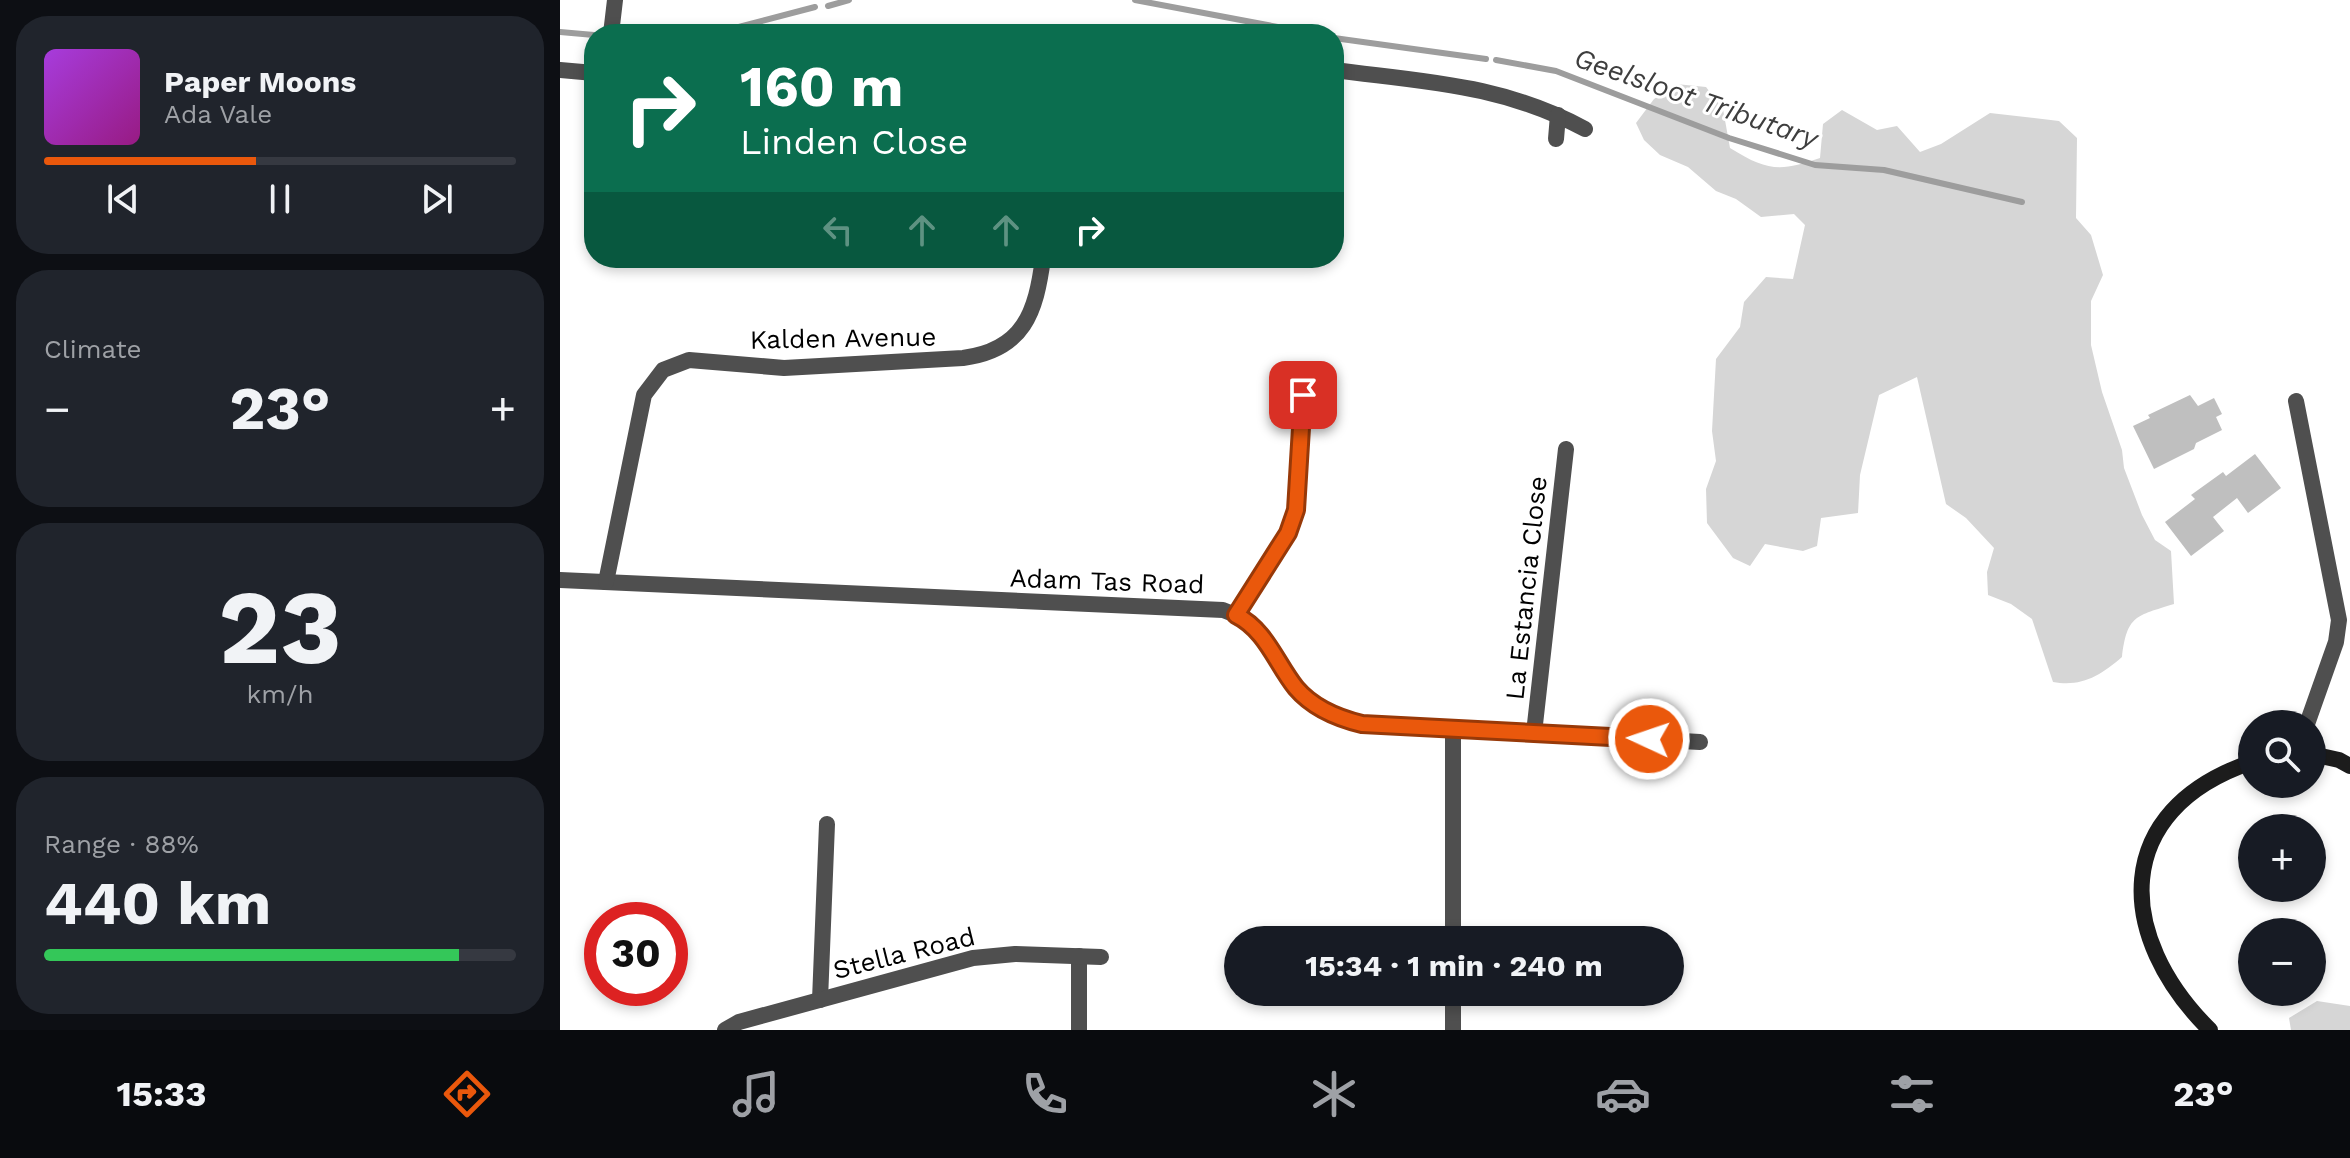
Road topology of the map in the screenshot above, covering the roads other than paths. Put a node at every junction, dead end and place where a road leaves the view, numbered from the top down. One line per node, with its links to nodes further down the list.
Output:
1 (615, 0): 2 (street)
2 (612, 24)
3 (560, 70): 5 (street)
4 (1344, 71): 6 (street)
5 (584, 72)
6 (1558, 115): 7 (street); 8 (street)
7 (1585, 129)
8 (1556, 139)
9 (1042, 268): 14 (street, Kalden Avenue)
10 (1303, 395): 15 (street)
11 (2296, 401): 16 (street)
12 (1566, 449): 18 (street, La Estancia Close)
13 (560, 580): 14 (street, Adam Tas Road)
14 (606, 582): 15 (street, Adam Tas Road)
15 (1236, 615): 17 (street, Adam Tas Road)
16 (2312, 710)
17 (1453, 729): 18 (street, Adam Tas Road); 24 (street)
18 (1534, 733): 19 (street, Adam Tas Road)
19 (1700, 742)
20 (2326, 757): 21 (street)
21 (2350, 766)
22 (2238, 768): 32 (street)
23 (827, 824): 27 (street)
24 (1453, 926)
25 (1079, 956): 26 (street, Stella Road); 27 (street, Stella Road); 30 (street)
26 (1101, 957)
27 (820, 1000): 29 (street, Stella Road)
28 (1453, 1006): 31 (street)
29 (725, 1030)
30 (1079, 1030)
31 (1453, 1030)
32 (2210, 1030)

